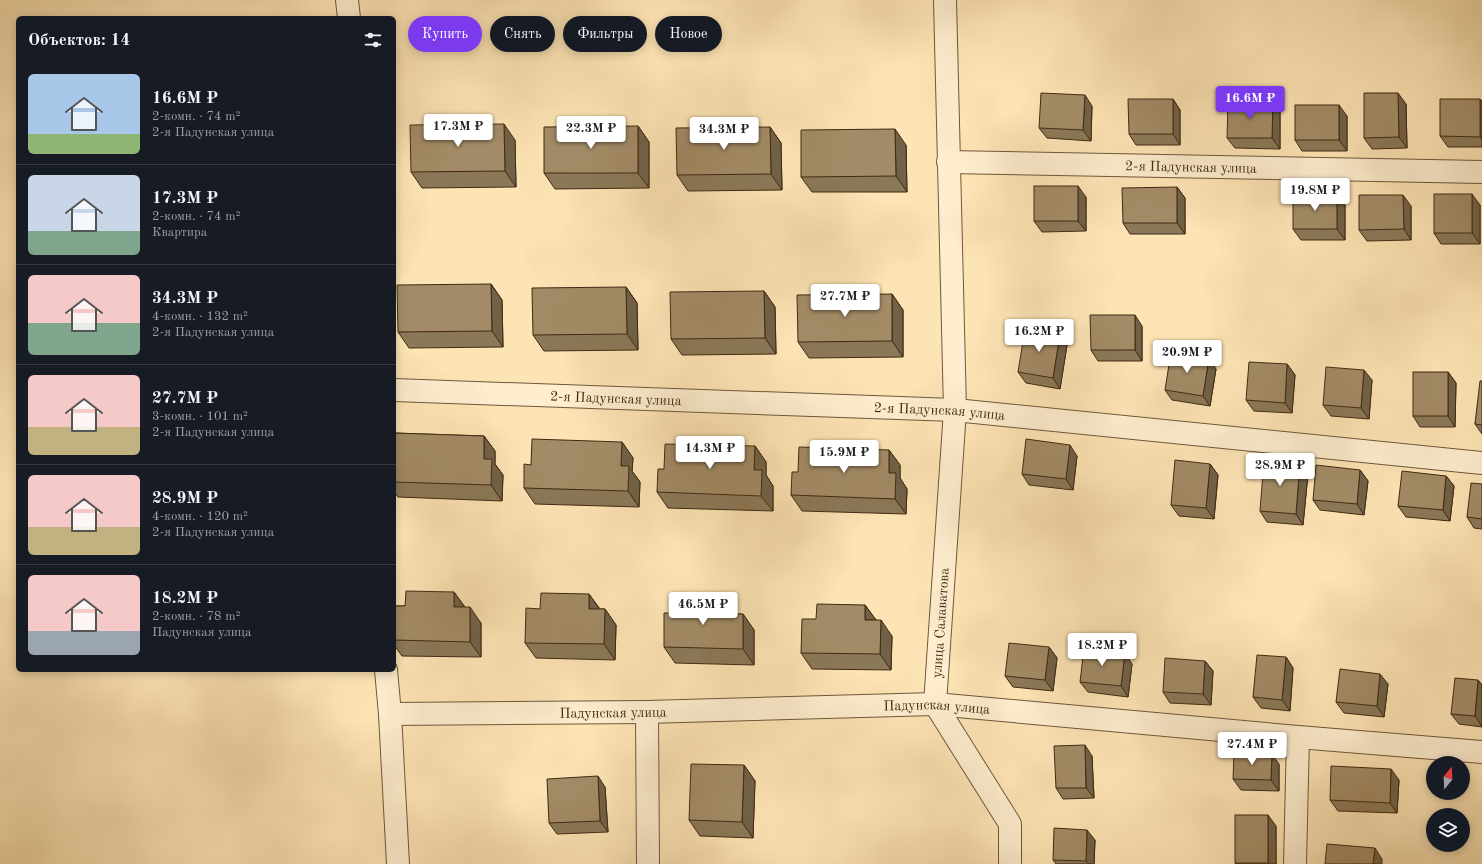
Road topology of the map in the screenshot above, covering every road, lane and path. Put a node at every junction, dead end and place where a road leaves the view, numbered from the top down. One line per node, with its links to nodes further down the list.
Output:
1 (347, 0): 3 (street)
2 (945, 0): 4 (street, улица Салаватова)
3 (350, 16)
4 (948, 162): 5 (street, 2-я Падунская улица); 7 (street, улица Салаватова)
5 (1482, 172)
6 (396, 390): 7 (street, 2-я Падунская улица)
7 (955, 410): 8 (street, 2-я Падунская улица); 10 (street, улица Салаватова)
8 (1482, 463)
9 (386, 672): 12 (street)
10 (935, 704): 11 (street, Падунская улица); 13 (street, Падунская улица); 17 (street)
11 (647, 712): 12 (street, Падунская улица); 16 (street)
12 (390, 714): 15 (street)
13 (1298, 737): 14 (street, Падунская улица); 18 (street)
14 (1482, 752)
15 (398, 864)
16 (648, 864)
17 (1010, 864)
18 (1295, 864)

